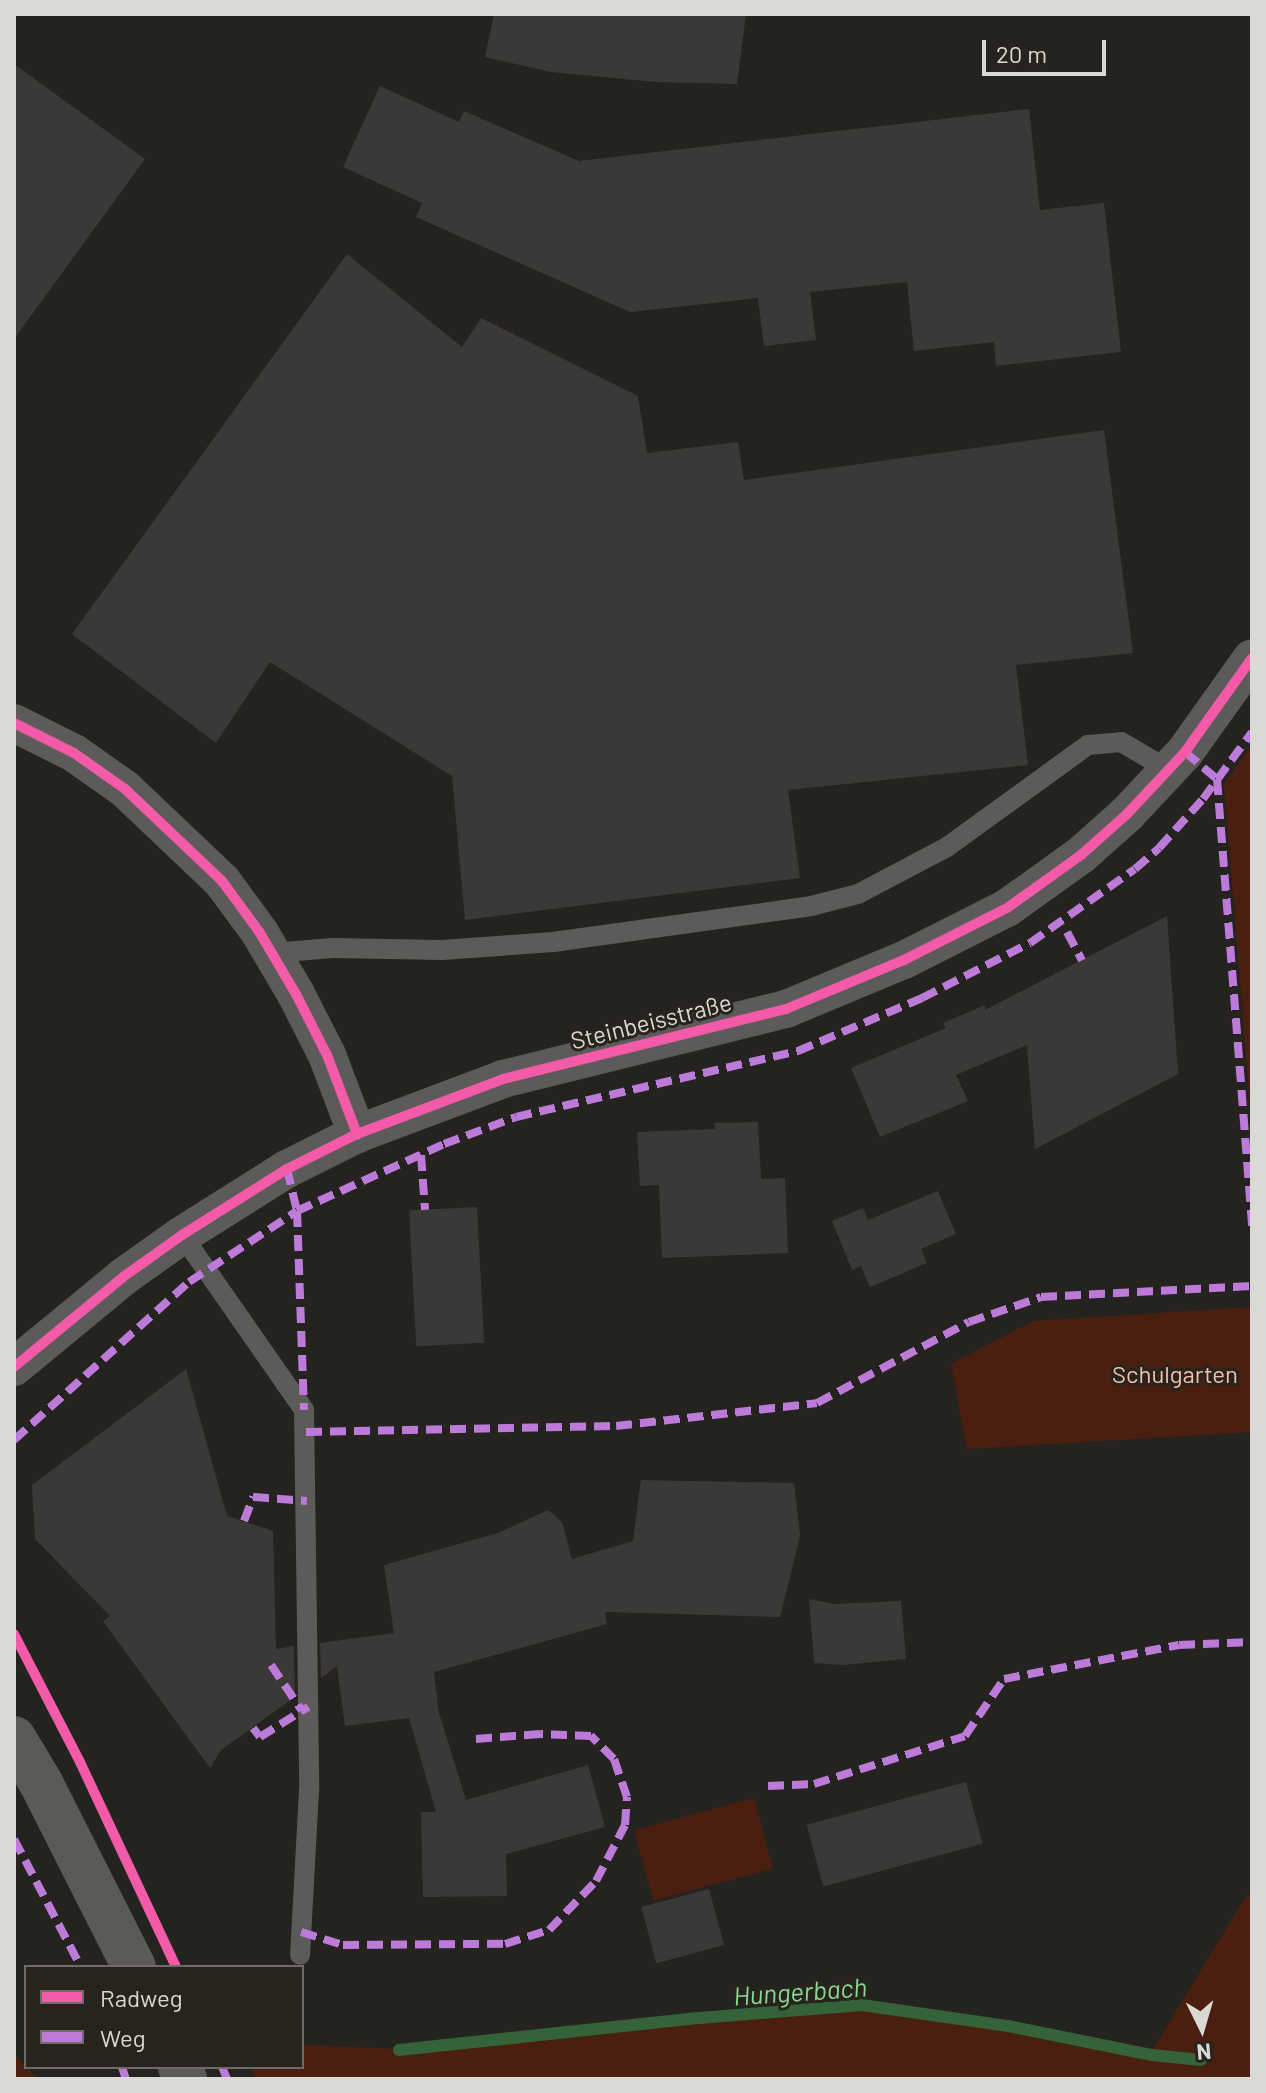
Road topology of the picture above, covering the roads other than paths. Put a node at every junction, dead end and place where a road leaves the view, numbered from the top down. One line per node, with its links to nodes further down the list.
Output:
1 (1252, 658): 3 (street, Steinbeisstraße)
2 (14, 723): 4 (street)
3 (1169, 770): 4 (lane); 5 (street, Steinbeisstraße)
4 (272, 953): 5 (street)
5 (357, 1134): 6 (street, Steinbeisstraße)
6 (182, 1235): 7 (street, Steinbeisstraße); 9 (lane)
7 (14, 1367)
8 (14, 1738): 10 (main road)
9 (300, 1955)
10 (133, 1965)

